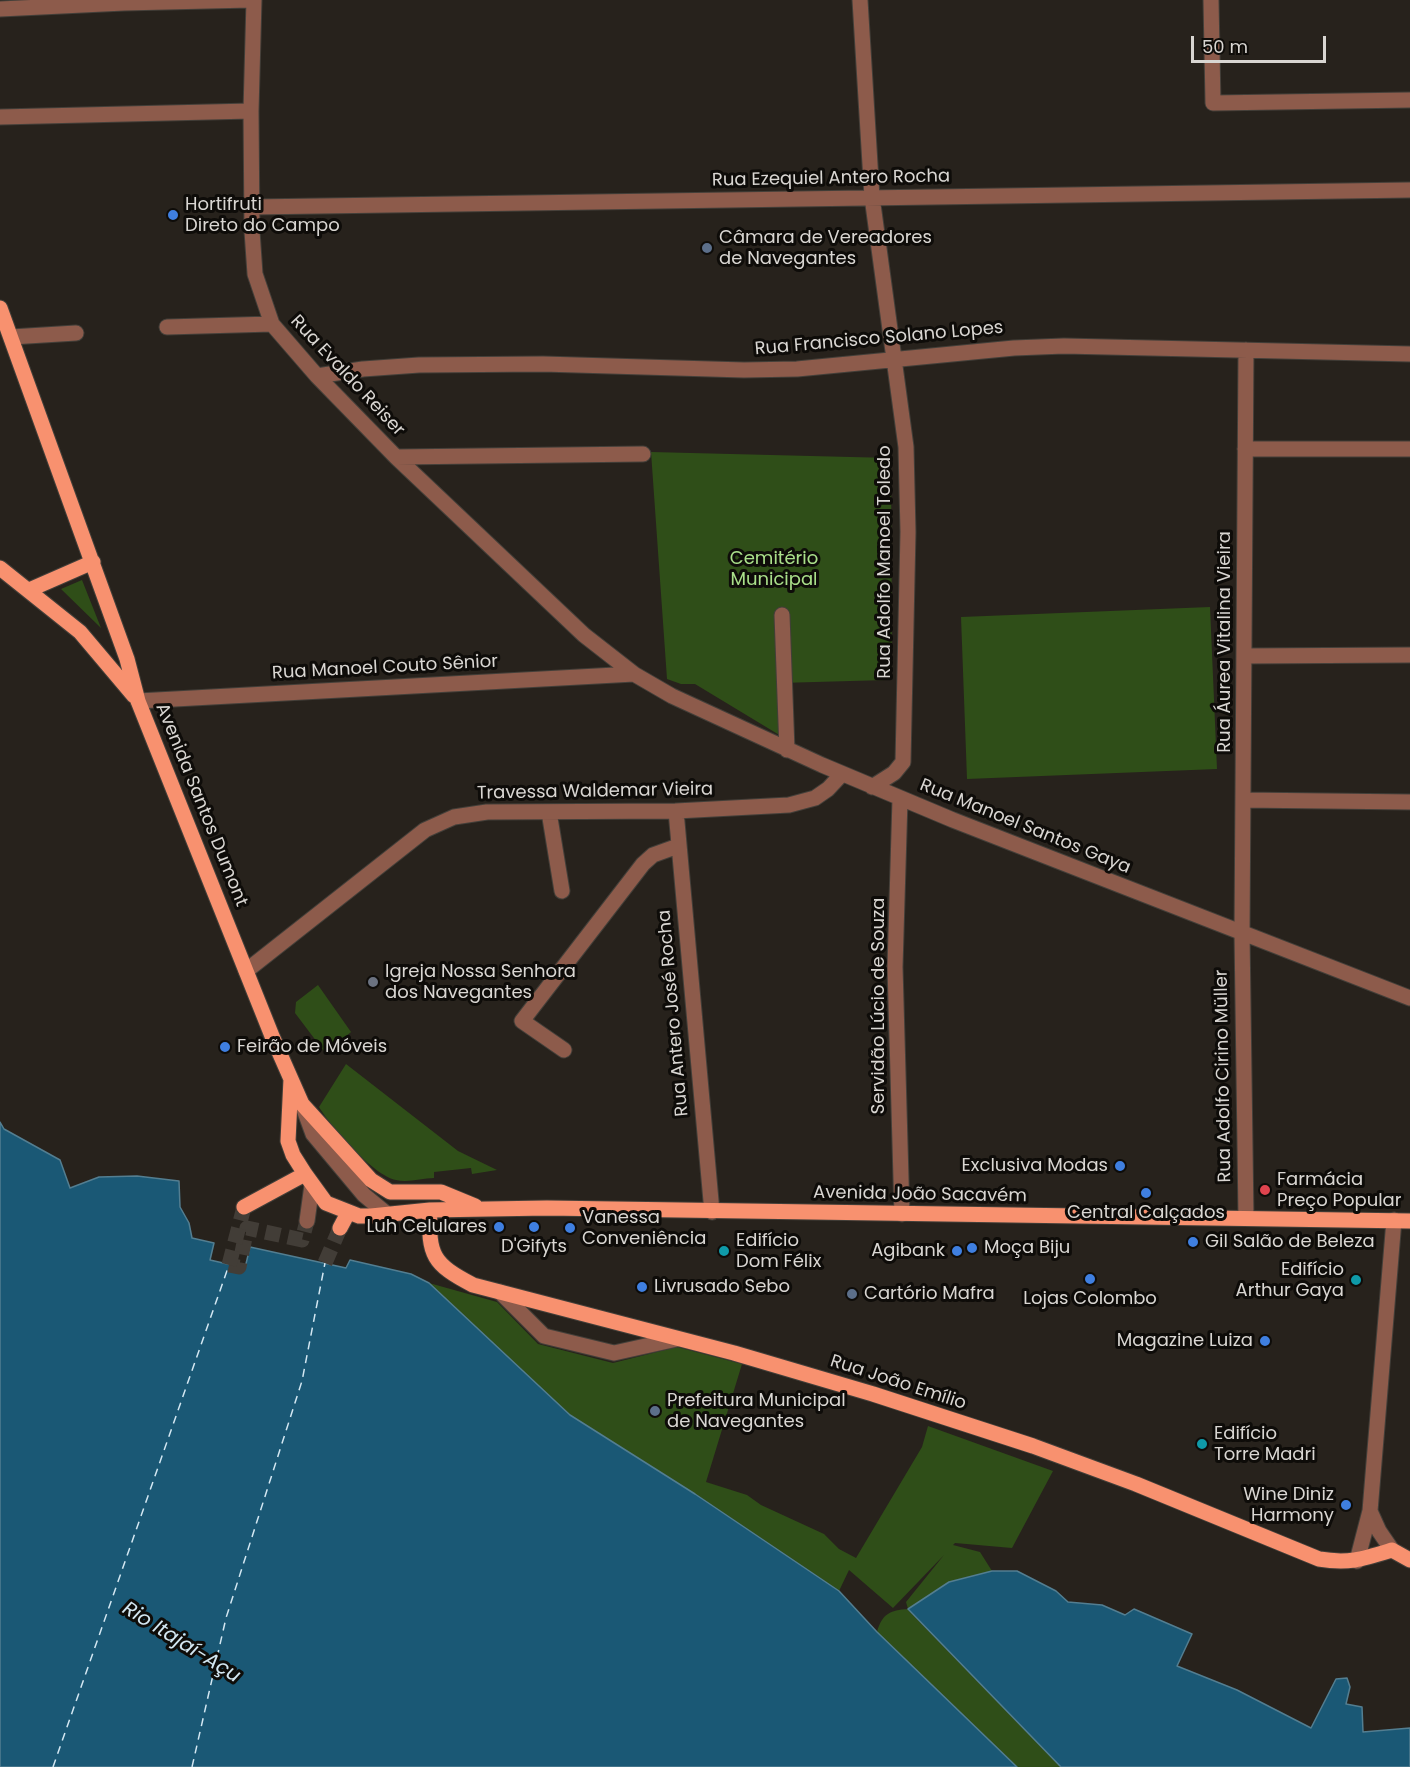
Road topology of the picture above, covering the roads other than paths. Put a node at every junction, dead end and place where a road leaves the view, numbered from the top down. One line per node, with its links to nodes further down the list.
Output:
1 (250, 0): 5 (street)
2 (254, 0): 8 (street, Rua Evaldo Reiser)
3 (860, 0): 11 (street, Rua Adolfo Manoel Toledo)
4 (1211, 0): 7 (street)
5 (124, 1): 6 (street)
6 (0, 9)
7 (1410, 100)
8 (251, 111): 9 (street); 12 (street, Rua Evaldo Reiser)
9 (0, 117)
10 (1410, 190): 11 (street, Rua Ezequiel Antero Rocha)
11 (872, 197): 12 (street, Rua Ezequiel Antero Rocha); 20 (street, Rua Adolfo Manoel Toledo)
12 (252, 207): 14 (street, Rua Evaldo Reiser)
13 (0, 308): 17 (main road, Avenida Santos Dumont)
14 (272, 324): 15 (street); 21 (street, Rua Evaldo Reiser)
15 (166, 327)
16 (76, 333): 17 (street)
17 (11, 337): 26 (main road, Avenida Santos Dumont)
18 (1246, 350): 19 (street, Rua Francisco Solano Lopes); 20 (street, Rua Francisco Solano Lopes); 22 (street, Rua Áurea Vitalina Vieira)
19 (1410, 354)
20 (895, 360): 21 (street, Rua Francisco Solano Lopes); 36 (street, Rua Adolfo Manoel Toledo)
21 (316, 376): 25 (street, Rua Evaldo Reiser)
22 (1245, 449): 23 (street); 31 (street, Rua Áurea Vitalina Vieira)
23 (1410, 449)
24 (643, 454): 25 (street)
25 (396, 457): 32 (street, Rua Evaldo Reiser)
26 (93, 562): 28 (main road); 33 (main road, Avenida Santos Dumont)
27 (0, 568): 28 (main road)
28 (29, 590): 33 (main road)
29 (782, 615): 34 (street)
30 (1410, 655): 31 (street)
31 (1244, 656): 38 (street, Rua Áurea Vitalina Vieira)
32 (634, 674): 33 (street, Rua Manoel Couto Sênior); 34 (street, Rua Manoel Santos Gaya)
33 (138, 701): 45 (main road, Avenida Santos Dumont)
34 (787, 750): 35 (street, Rua Manoel Santos Gaya)
35 (842, 774): 36 (street, Rua Manoel Santos Gaya); 40 (street, Travessa Waldemar Vieira)
36 (873, 787): 37 (street, Rua Manoel Santos Gaya)
37 (900, 799): 44 (street, Rua Manoel Santos Gaya); 57 (street, Servidão Lúcio de Souza)
38 (1243, 800): 39 (street); 44 (street, Rua Áurea Vitalina Vieira)
39 (1410, 802)
40 (675, 811): 41 (street, Travessa Waldemar Vieira); 42 (street, Rua Antero José Rocha)
41 (549, 812): 43 (street); 45 (street, Travessa Waldemar Vieira)
42 (678, 846): 47 (street); 55 (street, Rua Antero José Rocha)
43 (562, 891)
44 (1242, 933): 46 (street, Rua Manoel Santos Gaya); 58 (street, Rua Adolfo Cirino Müller)
45 (246, 971): 48 (main road, Avenida Santos Dumont)
46 (1410, 998)
47 (564, 1050)
48 (291, 1078): 49 (main road, Avenida Santos Dumont); 50 (main road)
49 (302, 1104): 52 (main road, Avenida Santos Dumont); 56 (street)
50 (309, 1180): 51 (main road); 54 (main road); 59 (street)
51 (244, 1207)
52 (483, 1209): 53 (main road, Avenida João Sacavém); 55 (main road, Avenida João Sacavém)
53 (430, 1210): 56 (main road, Avenida João Sacavém); 62 (main road, Rua João Emílio)
54 (348, 1212): 56 (main road, Avenida João Sacavém); 61 (main road)
55 (712, 1212): 57 (main road, Avenida João Sacavém)
56 (387, 1214)
57 (902, 1214): 58 (main road, Avenida João Sacavém)
58 (1245, 1218): 60 (main road, Avenida João Sacavém)
59 (307, 1221)
60 (1402, 1221): 64 (street)
61 (340, 1228)
62 (500, 1292): 63 (main road, Rua João Emílio); 63 (street)
63 (677, 1338): 66 (main road, Rua João Emílio)
64 (1370, 1511): 65 (street); 66 (street)
65 (1392, 1550): 66 (main road, Rua João Emílio); 67 (main road)
66 (1358, 1560)
67 (1410, 1560)

